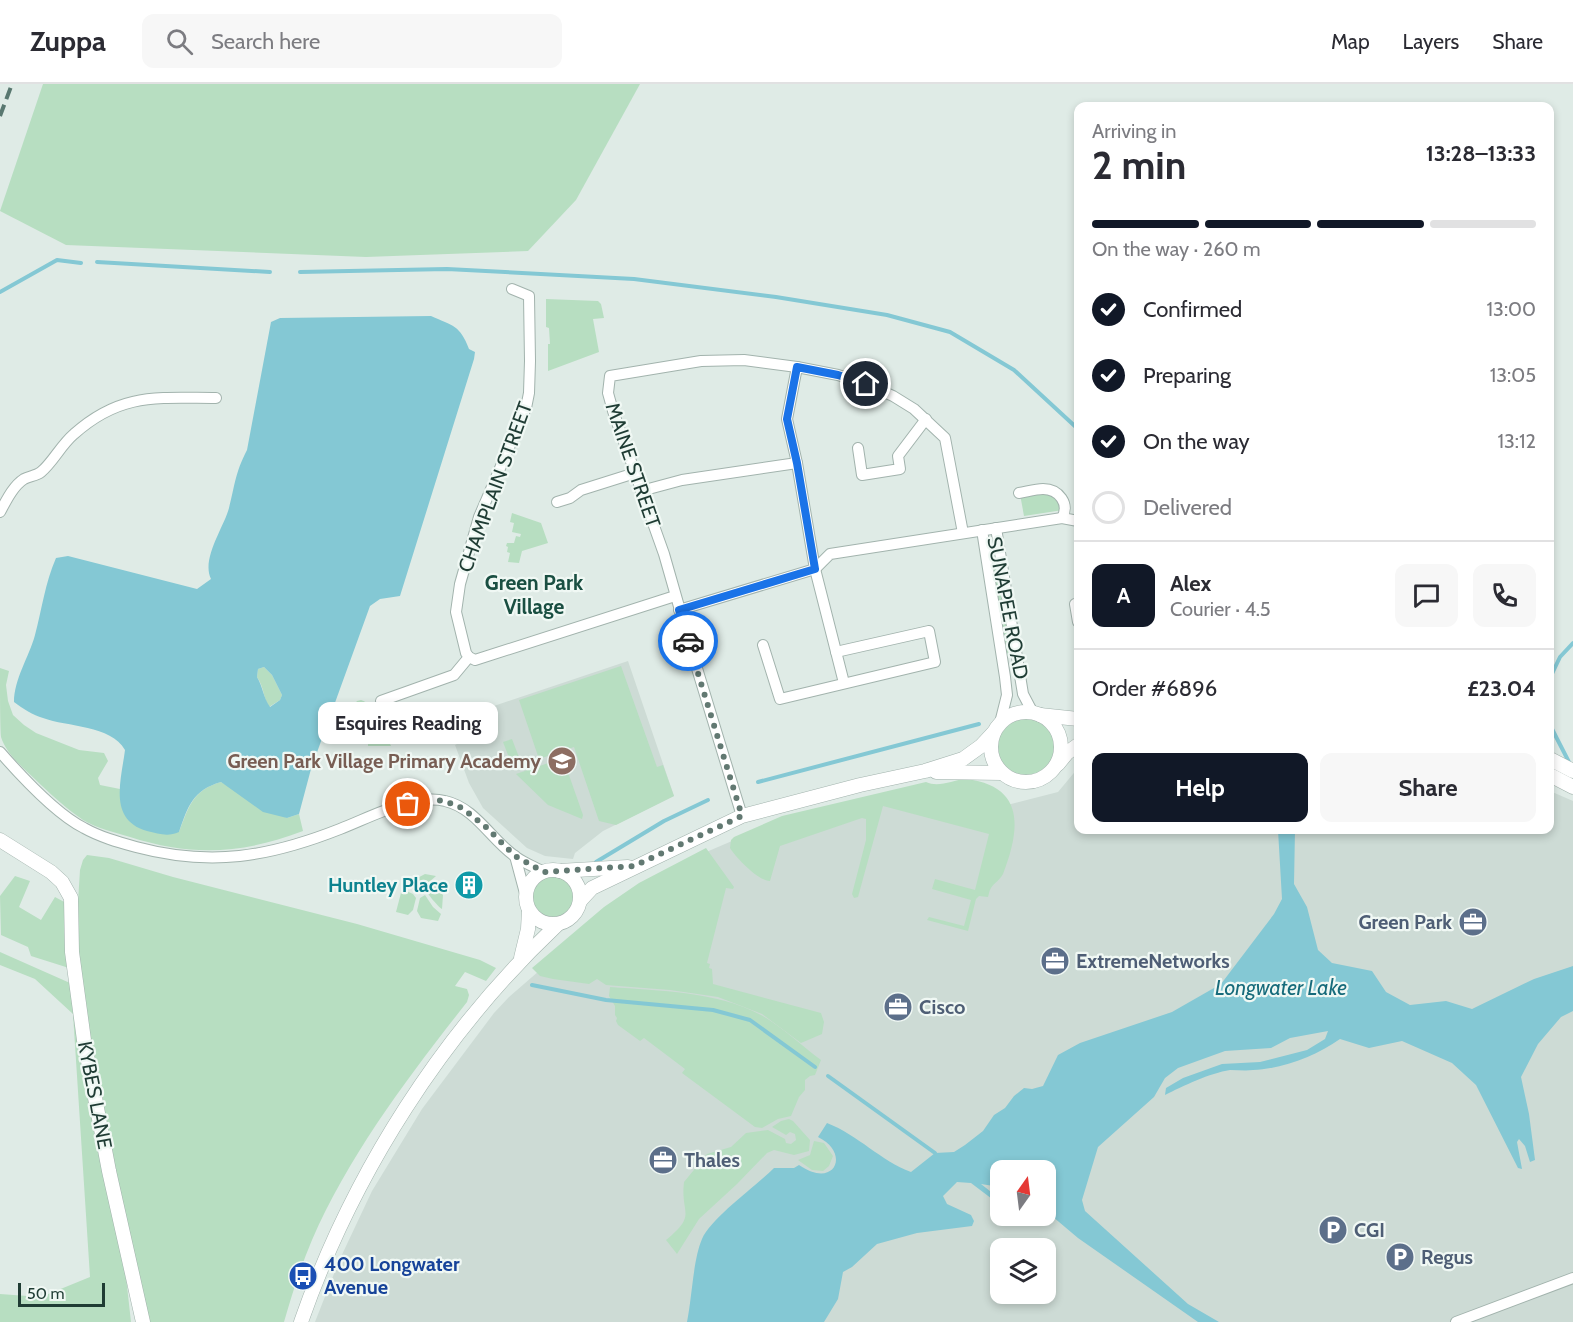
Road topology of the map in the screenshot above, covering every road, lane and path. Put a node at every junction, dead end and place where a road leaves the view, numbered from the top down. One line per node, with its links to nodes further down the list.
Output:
1 (512, 289): 22 (street, CHAMPLAIN STREET)
2 (797, 367): 4 (street, MAINE STREET); 6 (street); 7 (street, MAINE STREET)
3 (216, 398): 11 (street)
4 (926, 419): 5 (street); 16 (street, MAINE STREET)
5 (858, 448)
6 (797, 463): 8 (street); 17 (street)
7 (635, 473): 8 (street, MAINE STREET); 10 (street)
8 (641, 491): 18 (street, MAINE STREET)
9 (1019, 493): 12 (street)
10 (557, 502)
11 (0, 512)
12 (1062, 518): 13 (street); 14 (street)
13 (1074, 520)
14 (996, 528): 15 (street, SUNAPEE ROAD); 25 (street, SUNAPEE ROAD)
15 (982, 530): 16 (street); 27 (street, SUNAPEE ROAD)
16 (963, 533): 17 (street)
17 (815, 569): 19 (street); 21 (street)
18 (675, 596): 19 (street, MAINE STREET); 22 (street)
19 (679, 610): 37 (street, MAINE STREET)
20 (763, 645): 23 (street)
21 (836, 652): 23 (street); 23 (street)
22 (469, 657): 24 (street)
23 (844, 683)
24 (381, 701)
25 (1036, 714): 26 (street); 27 (street); 31 (street)
26 (1074, 719)
27 (997, 728): 32 (street); 34 (street)
28 (1074, 749): 31 (street)
29 (0, 752): 39 (street)
30 (1554, 761): 33 (street)
31 (1055, 767): 34 (street)
32 (925, 771): 34 (street); 37 (street)
33 (1573, 771)
34 (1002, 773)
35 (1554, 778): 36 (street)
36 (1569, 785)
37 (742, 816): 40 (street)
38 (0, 840): 48 (street, KYBES LANE)
39 (515, 856): 42 (street); 44 (street)
40 (634, 866): 41 (street); 43 (street)
41 (559, 871): 42 (street); 43 (street)
42 (544, 872): 44 (street)
43 (580, 902): 45 (street)
44 (528, 904): 45 (street); 46 (street)
45 (558, 924): 46 (street)
46 (521, 958): 49 (street)
47 (1573, 1278): 50 (street)
48 (142, 1322)
49 (301, 1322)
50 (1456, 1322)

